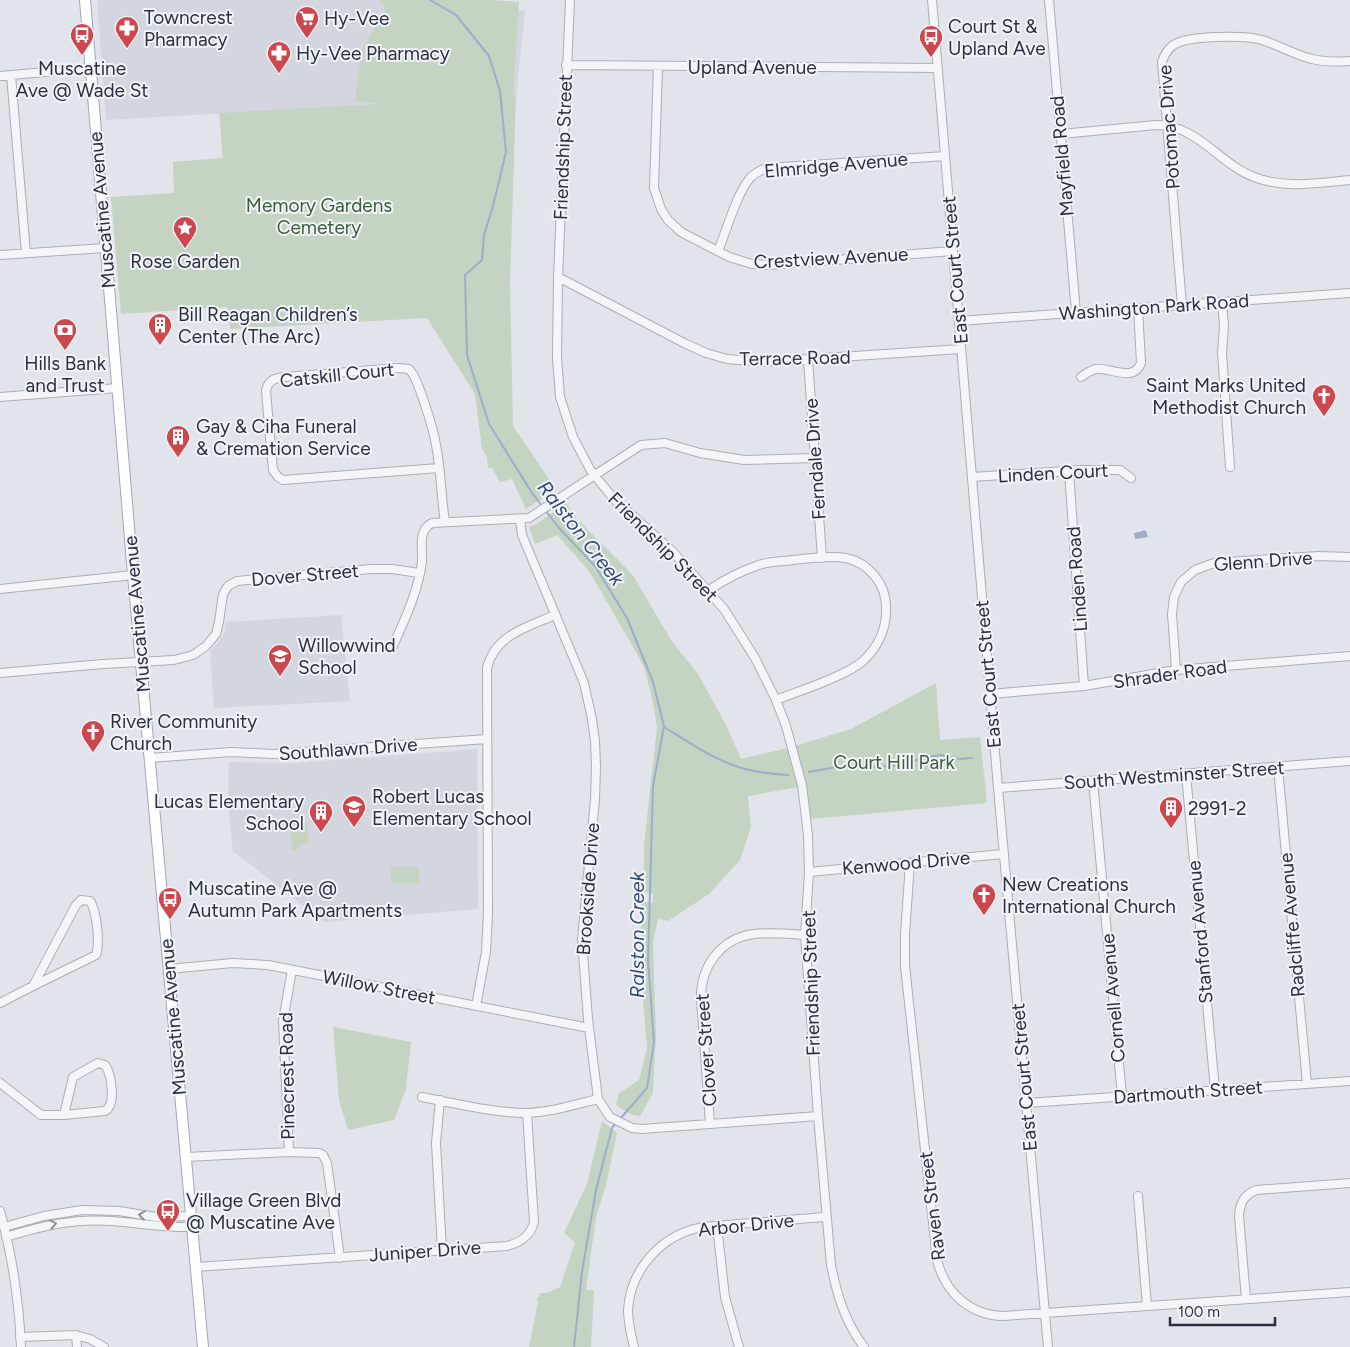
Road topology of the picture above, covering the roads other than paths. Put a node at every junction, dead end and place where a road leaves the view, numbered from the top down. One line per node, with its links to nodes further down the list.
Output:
1 (85, 0): 8 (main road, Muscatine Avenue)
2 (570, 0): 6 (street, Friendship Street)
3 (932, 0): 9 (street, East Court Street)
4 (1049, 0): 13 (street, Mayfield Road)
5 (1350, 61): 12 (street, Potomac Drive)
6 (566, 65): 7 (street, Upland Avenue); 21 (street, Friendship Street)
7 (658, 66): 9 (street, Upland Avenue); 17 (street, Crestview Avenue)
8 (90, 68): 11 (street); 16 (main road, Muscatine Avenue)
9 (938, 68): 14 (street, East Court Street)
10 (0, 76): 11 (street)
11 (11, 76): 19 (street)
12 (1167, 125): 13 (street); 15 (street); 24 (street, Potomac Drive)
13 (1061, 134): 26 (street, Mayfield Road)
14 (945, 156): 17 (street, Elmridge Avenue); 18 (street, East Court Street)
15 (1350, 180)
16 (105, 248): 19 (street); 31 (main road, Muscatine Avenue)
17 (718, 251): 18 (street, Crestview Avenue)
18 (953, 252): 27 (street, East Court Street)
19 (26, 253): 20 (street)
20 (0, 255)
21 (558, 277): 29 (street, Terrace Road); 37 (street, Friendship Street)
22 (1350, 293): 23 (street, Washington Park Road)
23 (1222, 302): 24 (street, Washington Park Road); 34 (street)
24 (1182, 305): 25 (street, Washington Park Road)
25 (1138, 308): 26 (street, Washington Park Road); 30 (street)
26 (1076, 312): 27 (street, Washington Park Road)
27 (959, 321): 28 (street, East Court Street)
28 (961, 349): 29 (street, Terrace Road); 38 (street, East Court Street)
29 (808, 360): 33 (street, Ferndale Drive)
30 (1081, 377)
31 (118, 388): 32 (street); 45 (main road, Muscatine Avenue)
32 (0, 396)
33 (814, 458): 37 (street); 43 (street, Ferndale Drive)
34 (1230, 467)
35 (439, 468): 35 (street, Catskill Court); 41 (street, Catskill Court)
36 (1069, 471): 38 (street, Linden Court); 39 (street, Linden Court); 54 (street, Linden Road)
37 (594, 475): 40 (street); 47 (street, Friendship Street)
38 (972, 477): 55 (street, East Court Street)
39 (1132, 478)
40 (520, 519): 41 (street); 48 (street, Brookside Drive)
41 (445, 522): 44 (street)
42 (1350, 557): 52 (street, Glenn Drive)
43 (822, 558): 47 (street); 56 (street)
44 (419, 573): 49 (street); 51 (street, Dover Street)
45 (134, 575): 46 (street); 51 (main road, Muscatine Avenue)
46 (0, 589)
47 (709, 590): 56 (street, Friendship Street)
48 (555, 615): 57 (street); 73 (street, Brookside Drive)
49 (393, 646)
50 (1350, 656): 52 (street, Shrader Road)
51 (141, 662): 53 (street, Dover Street); 58 (main road, Muscatine Avenue)
52 (1176, 670): 54 (street, Shrader Road)
53 (0, 673)
54 (1084, 686): 55 (street, Shrader Road)
55 (990, 694): 63 (street, East Court Street)
56 (776, 700): 66 (street, Friendship Street)
57 (486, 739): 58 (street, Southlawn Drive); 72 (street)
58 (150, 758): 68 (main road, Muscatine Avenue)
59 (1350, 761): 60 (street, South Westminster Street)
60 (1278, 767): 61 (street, South Westminster Street); 76 (street, Radcliffe Avenue)
61 (1186, 774): 62 (street, South Westminster Street); 77 (street, Stanford Avenue)
62 (1093, 781): 63 (street, South Westminster Street); 78 (street, Cornell Avenue)
63 (998, 788): 64 (street, East Court Street)
64 (1003, 854): 65 (street, Kenwood Drive); 82 (street, East Court Street)
65 (910, 863): 66 (street, Kenwood Drive); 103 (street, Raven Street)
66 (809, 872): 67 (street, Friendship Street)
67 (804, 935): 85 (street, Friendship Street); 86 (street, Clover Street)
68 (168, 969): 69 (street, Willow Street); 88 (main road, Muscatine Avenue)
69 (292, 970): 72 (street, Willow Street); 87 (street, Pinecrest Road)
70 (33, 986): 70 (street); 71 (street)
71 (0, 1003)
72 (476, 1006): 73 (street, Willow Street)
73 (589, 1028): 80 (street, Brookside Drive)
74 (1350, 1081): 76 (street, Dartmouth Street)
75 (0, 1083): 84 (street)
76 (1307, 1084): 77 (street, Dartmouth Street)
77 (1215, 1090): 78 (street, Dartmouth Street)
78 (1122, 1096): 82 (street, Dartmouth Street)
79 (422, 1097): 81 (street)
80 (598, 1099): 83 (street); 86 (street, Brookside Drive)
81 (440, 1100): 83 (street); 97 (street)
82 (1027, 1103): 103 (street, East Court Street)
83 (527, 1112): 97 (street, Juniper Drive)
84 (64, 1114): 84 (street)
85 (818, 1116): 86 (street, Brookside Drive); 92 (street, Friendship Street)
86 (710, 1124)
87 (289, 1152): 88 (street); 98 (street)
88 (186, 1157): 93 (main road, Muscatine Avenue)
89 (1350, 1183): 101 (street)
90 (1138, 1196): 102 (street)
91 (0, 1211): 95 (street)
92 (826, 1217): 94 (street, Arbor Drive); 112 (street, Friendship Street)
93 (192, 1222): 95 (street, one-way to 95); 96 (street, one-way to 93); 99 (main road, Muscatine Avenue)
94 (717, 1226): 110 (street, Arbor Drive); 111 (street)
95 (4, 1227): 96 (street)
96 (6, 1237): 105 (street)
97 (442, 1250): 98 (street, Juniper Drive)
98 (340, 1258): 99 (street, Juniper Drive)
99 (195, 1267): 109 (main road, Muscatine Avenue)
100 (1350, 1292): 101 (street, Raven Street)
101 (1246, 1299): 102 (street, Raven Street)
102 (1147, 1306): 103 (street, Raven Street)
103 (1045, 1313): 113 (street, East Court Street)
104 (76, 1335): 105 (street); 107 (street); 108 (street)
105 (20, 1338): 106 (street)
106 (21, 1347)
107 (78, 1347)
108 (104, 1347)
109 (203, 1347)
110 (634, 1347)
111 (739, 1347)
112 (864, 1347)
113 (1048, 1347)

